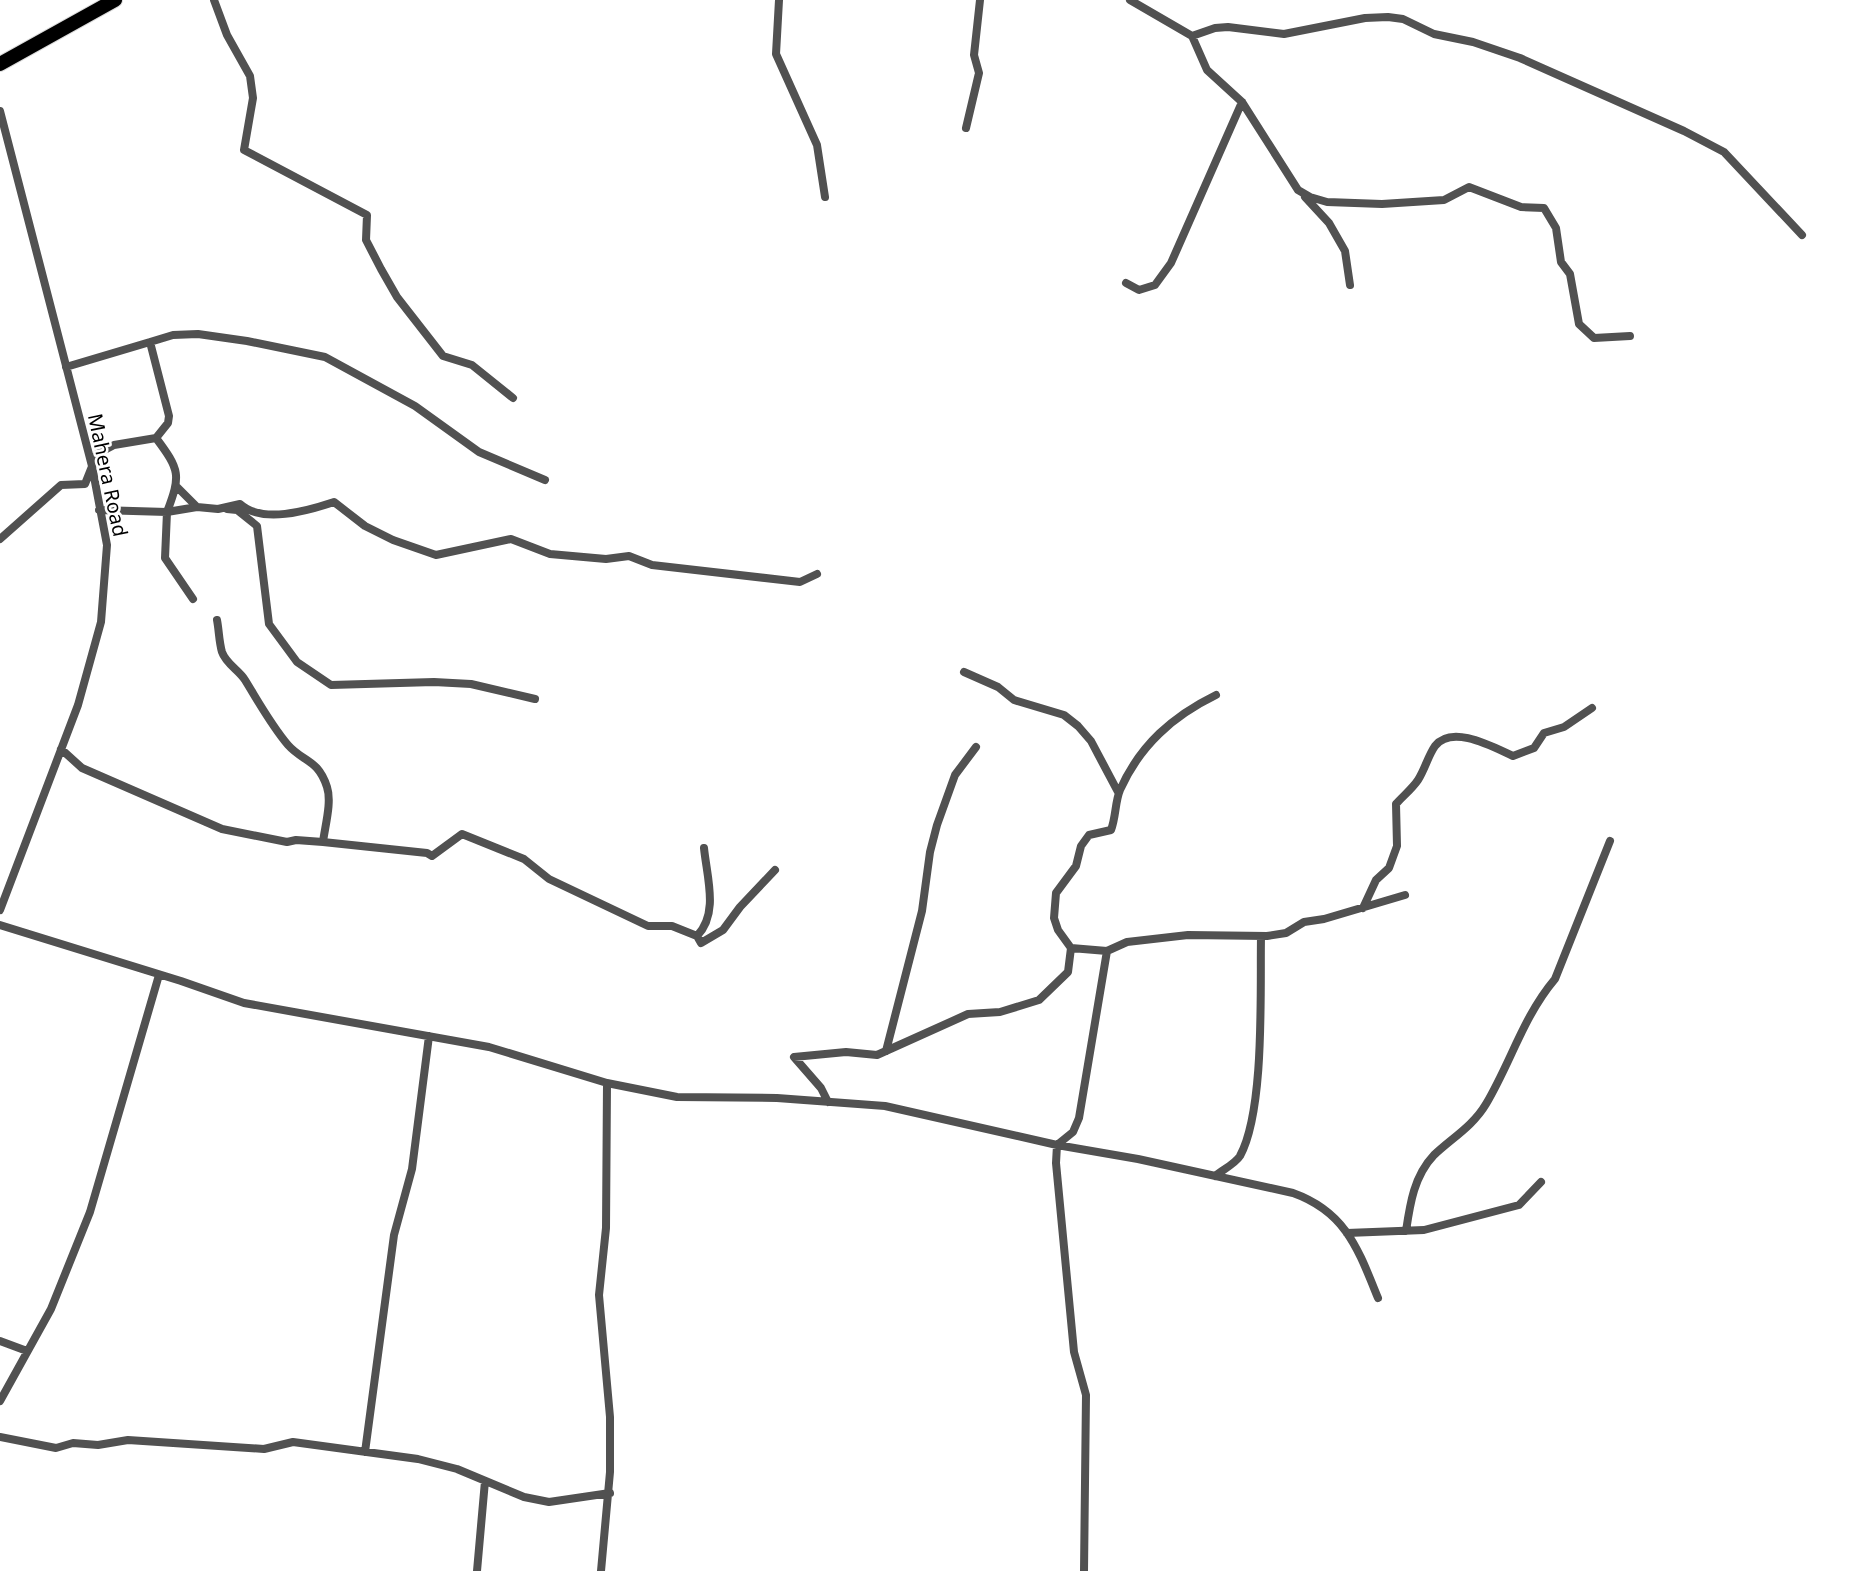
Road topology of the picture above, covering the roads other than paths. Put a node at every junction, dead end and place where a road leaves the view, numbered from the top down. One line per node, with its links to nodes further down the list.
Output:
1 (115, 0): 7 (main road)
2 (214, 0): 19 (street)
3 (779, 0): 12 (street)
4 (980, 0): 10 (street)
5 (1130, 0): 6 (street)
6 (1192, 36): 8 (street); 13 (street)
7 (0, 64)
8 (1242, 102): 11 (street); 14 (street)
9 (0, 111): 18 (street, Mahera Road)
10 (966, 128)
11 (1299, 190): 15 (street); 16 (street)
12 (825, 197)
13 (1802, 235)
14 (1126, 283)
15 (1350, 285)
16 (1630, 336)
17 (150, 342): 18 (street); 20 (street); 22 (street)
18 (66, 367): 21 (street, Mahera Road)
19 (513, 398)
20 (156, 438): 21 (street); 23 (street)
21 (92, 466): 26 (street, Mahera Road); 28 (street)
22 (545, 480)
23 (177, 486): 24 (street); 27 (street)
24 (197, 507): 25 (street); 27 (street)
25 (218, 509): 29 (street); 34 (street)
26 (99, 510): 27 (street); 37 (street, Mahera Road)
27 (167, 512): 30 (street)
28 (0, 539)
29 (817, 574)
30 (193, 599)
31 (217, 620): 39 (street)
32 (964, 672): 38 (street)
33 (1216, 695): 38 (street)
34 (535, 699)
35 (1592, 708): 44 (street)
36 (976, 747): 53 (street)
37 (61, 750): 39 (street); 45 (street, Mahera Road)
38 (1118, 792): 49 (street)
39 (323, 842): 47 (street)
40 (1610, 842): 59 (street)
41 (704, 848): 47 (street)
42 (775, 870): 47 (street)
43 (1405, 895): 44 (street)
44 (1363, 908): 48 (street)
45 (0, 910)
46 (0, 926): 51 (street)
47 (696, 936)
48 (1261, 936): 50 (street); 57 (street)
49 (1071, 948): 50 (street); 53 (street)
50 (1107, 951): 56 (street)
51 (159, 975): 52 (street); 63 (street)
52 (429, 1036): 54 (street); 66 (street)
53 (886, 1051): 55 (street)
54 (607, 1083): 55 (street); 68 (street)
55 (828, 1102): 56 (street)
56 (1057, 1145): 57 (street); 71 (street)
57 (1215, 1176): 60 (street)
58 (1541, 1182): 59 (street)
59 (1406, 1231): 60 (street)
60 (1347, 1233): 61 (street)
61 (1378, 1298)
62 (0, 1341): 63 (street)
63 (27, 1351): 64 (street)
64 (0, 1401)
65 (0, 1437): 66 (street)
66 (365, 1452): 67 (street)
67 (485, 1481): 68 (street); 69 (street)
68 (610, 1493): 70 (street)
69 (477, 1571)
70 (601, 1571)
71 (1084, 1571)

